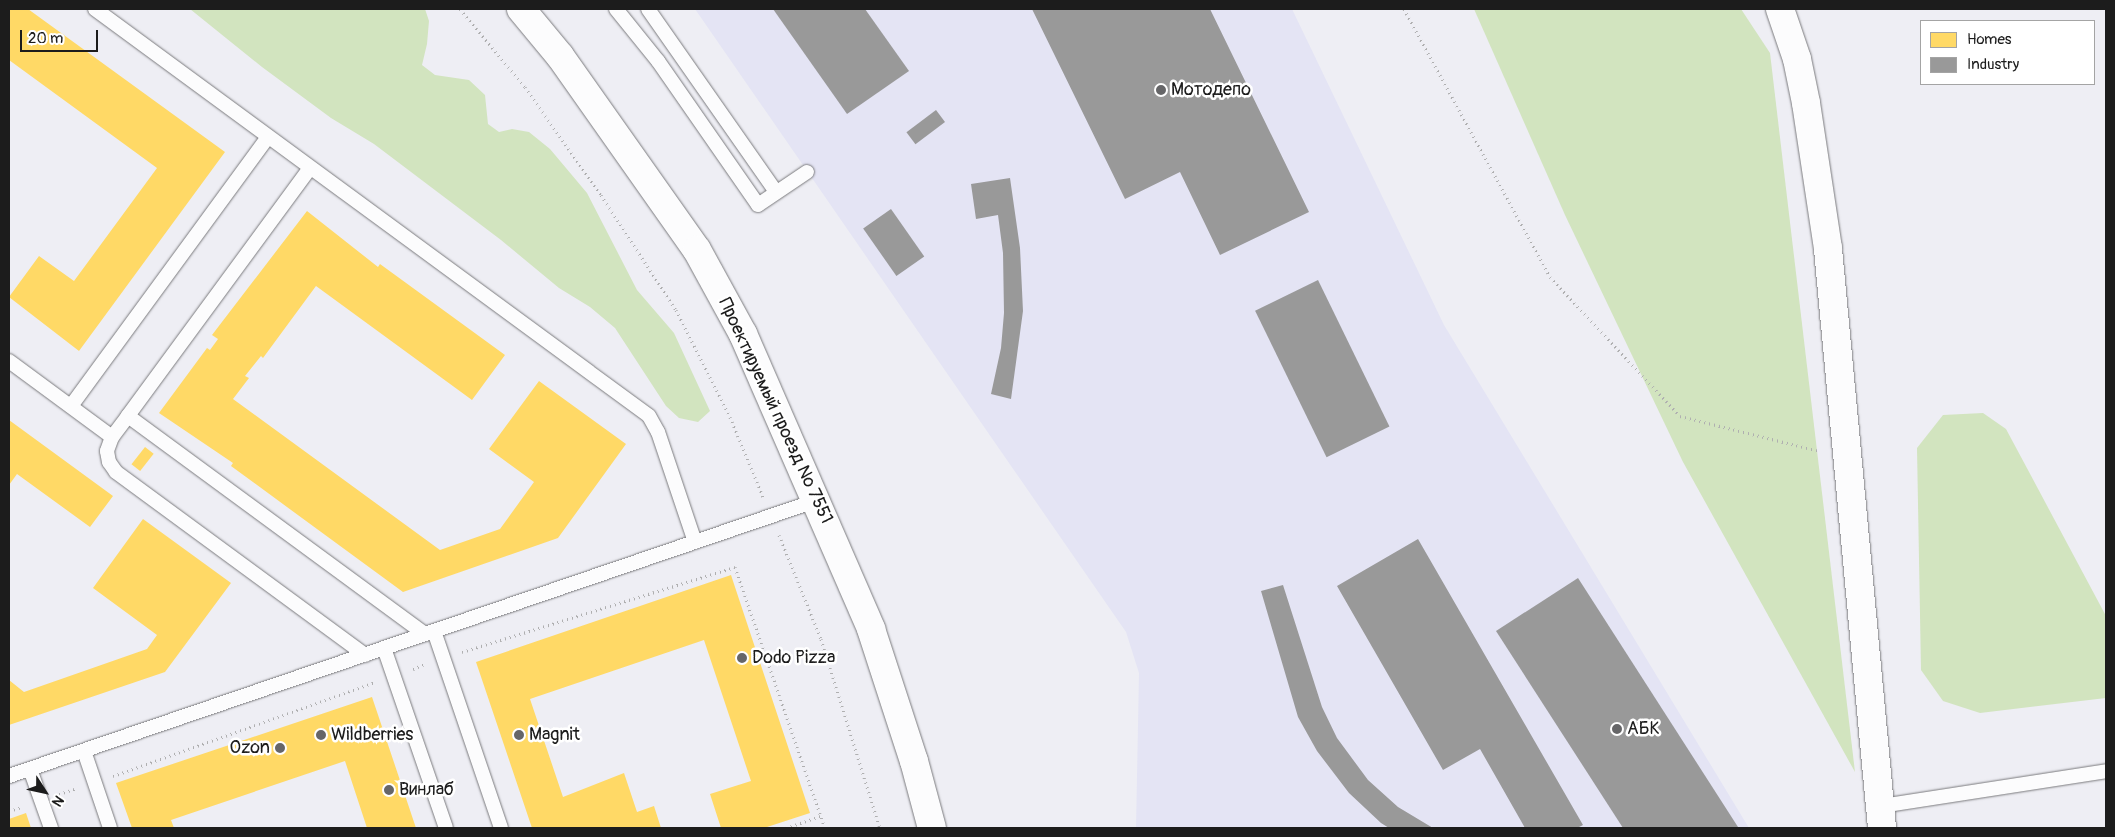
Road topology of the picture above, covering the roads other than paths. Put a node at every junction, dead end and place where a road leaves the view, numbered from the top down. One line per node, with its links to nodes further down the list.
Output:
1 (95, 9): 6 (lane)
2 (522, 9): 14 (street, Проектируемый проезд № 7551)
3 (616, 9): 9 (lane)
4 (648, 9): 9 (lane)
5 (1780, 9): 23 (street)
6 (268, 137): 7 (lane); 11 (lane)
7 (310, 168): 12 (lane); 15 (lane)
8 (807, 172): 9 (lane)
9 (776, 192)
10 (9, 361): 11 (lane)
11 (71, 406): 13 (lane)
12 (128, 416): 13 (lane); 16 (lane)
13 (112, 437): 18 (lane)
14 (818, 500): 15 (lane); 28 (street, Проектируемый проезд № 7551)
15 (695, 542): 16 (lane)
16 (430, 633): 17 (lane); 27 (lane)
17 (384, 648): 18 (lane); 26 (lane)
18 (365, 655): 19 (lane)
19 (84, 751): 20 (lane); 25 (lane)
20 (30, 769): 22 (lane); 24 (lane)
21 (2106, 771): 23 (lane)
22 (9, 776)
23 (1882, 817)
24 (51, 828)
25 (110, 828)
26 (446, 828)
27 (501, 828)
28 (932, 828)

